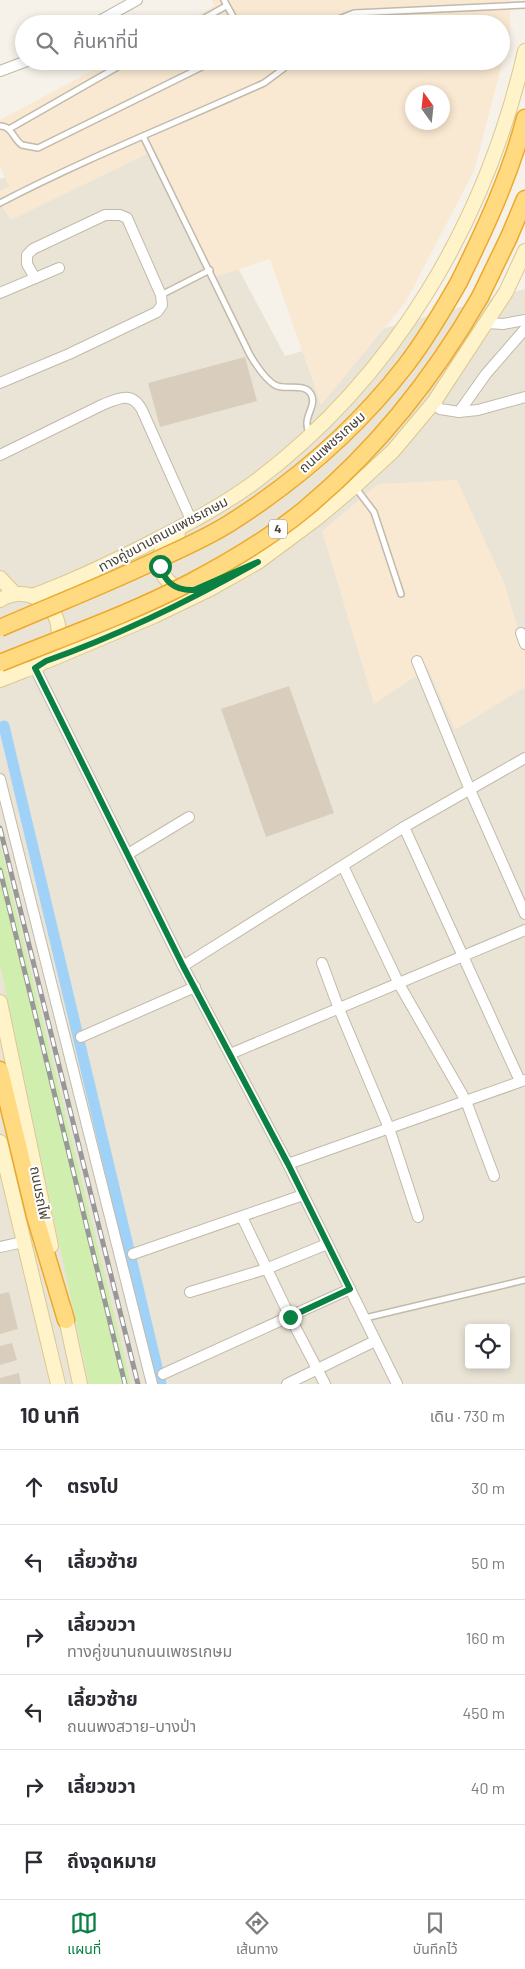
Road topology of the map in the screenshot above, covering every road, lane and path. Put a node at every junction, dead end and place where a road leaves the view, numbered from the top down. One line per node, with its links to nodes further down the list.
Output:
1 (137, 0): 6 (street)
2 (479, 0): 5 (lane)
3 (225, 3): 7 (lane); 8 (lane)
4 (525, 5): 5 (lane)
5 (479, 7): 9 (lane)
6 (110, 15)
7 (207, 15)
8 (232, 15)
9 (348, 15)
10 (525, 51): 35 (main road, ทางคู่ขนานถนนเพชรเกษม)
11 (15, 65): 15 (street)
12 (112, 70): 18 (lane)
13 (196, 70): 18 (lane)
14 (282, 70): 19 (lane)
15 (0, 71)
16 (525, 118): 47 (highway, ถนนเพชรเกษม / 4, bridge)
17 (0, 126): 18 (lane)
18 (9, 129)
19 (142, 136): 21 (lane); 24 (lane)
20 (525, 199): 46 (highway, ถนนเพชรเกษม / 4, bridge)
21 (0, 203)
22 (525, 251): 29 (main road, 4)
23 (60, 268): 25 (street)
24 (210, 270): 27 (lane); 35 (lane)
25 (35, 278): 26 (street); 27 (street)
26 (0, 293)
27 (161, 295): 31 (street)
28 (525, 320): 29 (street)
29 (487, 323): 33 (main road, 4)
30 (525, 329): 34 (street)
31 (0, 383)
32 (525, 397): 34 (street)
33 (434, 402): 34 (street); 37 (main road, 4)
34 (459, 412)
35 (310, 435): 38 (main road, ทางคู่ขนานถนนเพชรเกษม)
36 (0, 455): 39 (street)
37 (354, 487): 40 (main road, 4); 43 (lane)
38 (218, 506): 39 (main road, ทางคู่ขนานถนนเพชรเกษม); 40 (main road)
39 (192, 522): 44 (main road, ทางคู่ขนานถนนเพชรเกษม)
40 (258, 562): 52 (main road, 4)
41 (0, 578): 42 (main road)
42 (15, 594): 44 (main road); 45 (main road)
43 (401, 594)
44 (32, 596): 52 (main road)
45 (0, 600)
46 (147, 603): 51 (highway, ถนนเพชรเกษม / 4, bridge); 53 (highway, bridge)
47 (0, 628)
48 (522, 633): 49 (street)
49 (525, 644)
50 (417, 661): 57 (street)
51 (0, 664): 52 (main road)
52 (35, 667): 54 (main road, 4); 60 (street)
53 (0, 672)
54 (0, 680)
55 (525, 758): 57 (street)
56 (0, 779): 99 (street)
57 (470, 790): 59 (street); 62 (street)
58 (189, 817): 60 (street)
59 (404, 827): 61 (street); 64 (street)
60 (128, 854): 66 (street)
61 (343, 866): 66 (street); 67 (street)
62 (525, 914)
63 (525, 930): 64 (street)
64 (463, 957): 67 (street); 74 (street)
65 (322, 963): 70 (street)
66 (183, 966): 68 (street)
67 (398, 984): 70 (street); 75 (street)
68 (195, 987): 71 (street); 72 (street)
69 (0, 1002): 93 (main road, ถนนรถไฟ)
70 (339, 1009): 72 (street); 76 (street)
71 (80, 1037)
72 (230, 1054): 78 (street)
73 (0, 1070): 93 (highway)
74 (522, 1080): 75 (street)
75 (466, 1101): 76 (street); 79 (street)
76 (389, 1128): 78 (street); 81 (street)
77 (0, 1142): 83 (main road, ถนนรถไฟ)
78 (288, 1164): 80 (street)
79 (494, 1176)
80 (304, 1195): 82 (street); 84 (street)
81 (418, 1217)
82 (242, 1218): 86 (street); 87 (street)
83 (24, 1242): 85 (street); 97 (main road, ถนนรถไฟ)
84 (327, 1244): 87 (street); 89 (street)
85 (0, 1247)
86 (133, 1254)
87 (266, 1269): 90 (street); 91 (street)
88 (525, 1280): 92 (lane)
89 (350, 1289): 91 (street); 92 (street)
90 (190, 1292)
91 (290, 1317): 95 (street); 96 (street)
92 (364, 1318): 94 (street)
93 (66, 1320): 98 (main road, ถนนรถไฟ)
94 (375, 1341): 95 (street); 102 (street)
95 (318, 1369): 100 (street); 101 (street)
96 (163, 1374)
97 (58, 1384)
98 (80, 1384)
99 (152, 1384)
100 (287, 1384)
101 (325, 1384)
102 (397, 1384)

